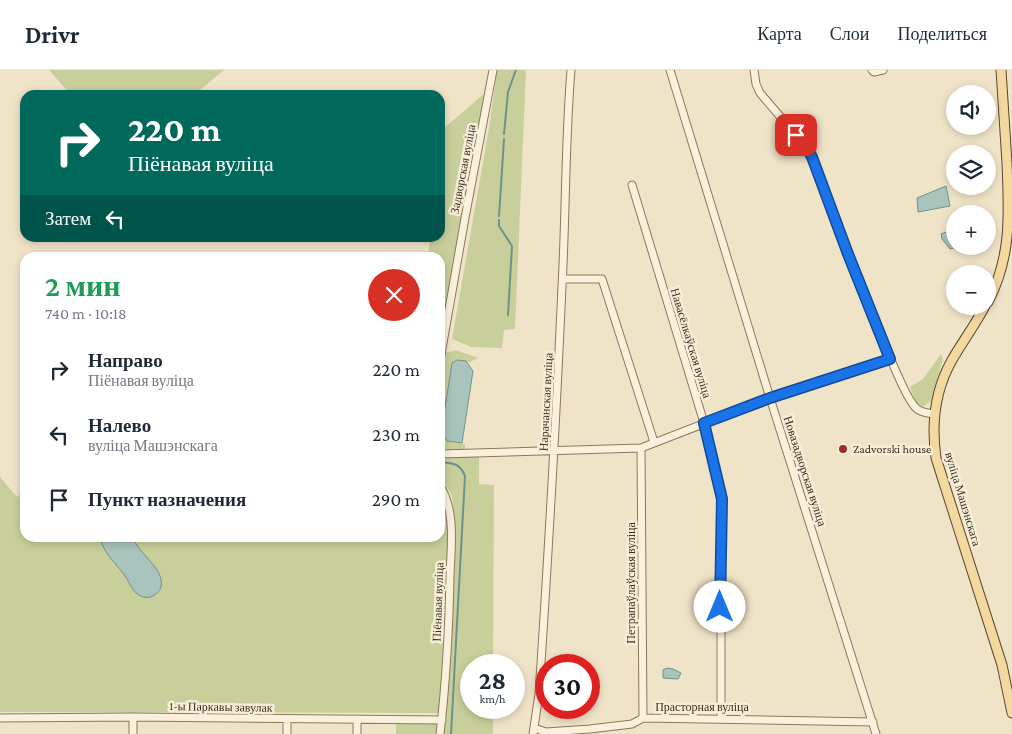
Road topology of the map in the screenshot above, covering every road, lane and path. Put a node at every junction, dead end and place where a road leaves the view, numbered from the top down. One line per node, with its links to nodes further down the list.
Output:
1 (493, 70): 12 (street, Задворская вуліца)
2 (571, 70): 9 (street, Нарачанская вуліца)
3 (670, 70): 14 (street, Новазадворская вуліца)
4 (754, 70): 13 (street)
5 (872, 70): 6 (street)
6 (883, 70)
7 (1001, 70): 10 (main road)
8 (632, 185): 16 (street, Навасёлкаўская вуліца)
9 (563, 279): 17 (street); 19 (street, Нарачанская вуліца)
10 (996, 284)
11 (980, 315): 15 (main road, вуліца Машэнскага)
12 (445, 330)
13 (890, 359): 14 (street); 15 (street)
14 (770, 398): 16 (street); 30 (street, Новазадворская вуліца)
15 (934, 414): 22 (main road, вуліца Машэнскага)
16 (704, 423): 17 (street); 26 (street, Навасёлкаўская вуліца)
17 (654, 442): 18 (street)
18 (641, 448): 19 (street); 25 (street, Петрапаўлаўская вуліца)
19 (555, 451): 20 (street); 31 (street, Нарачанская вуліца)
20 (445, 454)
21 (445, 493): 29 (street, Піёнавая вуліца)
22 (1012, 713)
23 (133, 717): 24 (street, 1-ы Паркавы завулак); 27 (street, 1-ы Паркавы завулак); 32 (street)
24 (0, 718)
25 (643, 718): 26 (street, Прасторная вуліца); 31 (street, Прасторная вуліца)
26 (721, 718): 30 (street, Прасторная вуліца)
27 (287, 719): 28 (street, 1-ы Паркавы завулак); 33 (street)
28 (357, 719): 29 (street, 1-ы Паркавы завулак); 34 (street)
29 (442, 720): 35 (street, Піёнавая вуліца)
30 (873, 722): 36 (street, Новазадворская вуліца)
31 (534, 731)
32 (133, 734)
33 (287, 734)
34 (357, 734)
35 (440, 734)
36 (876, 734)

